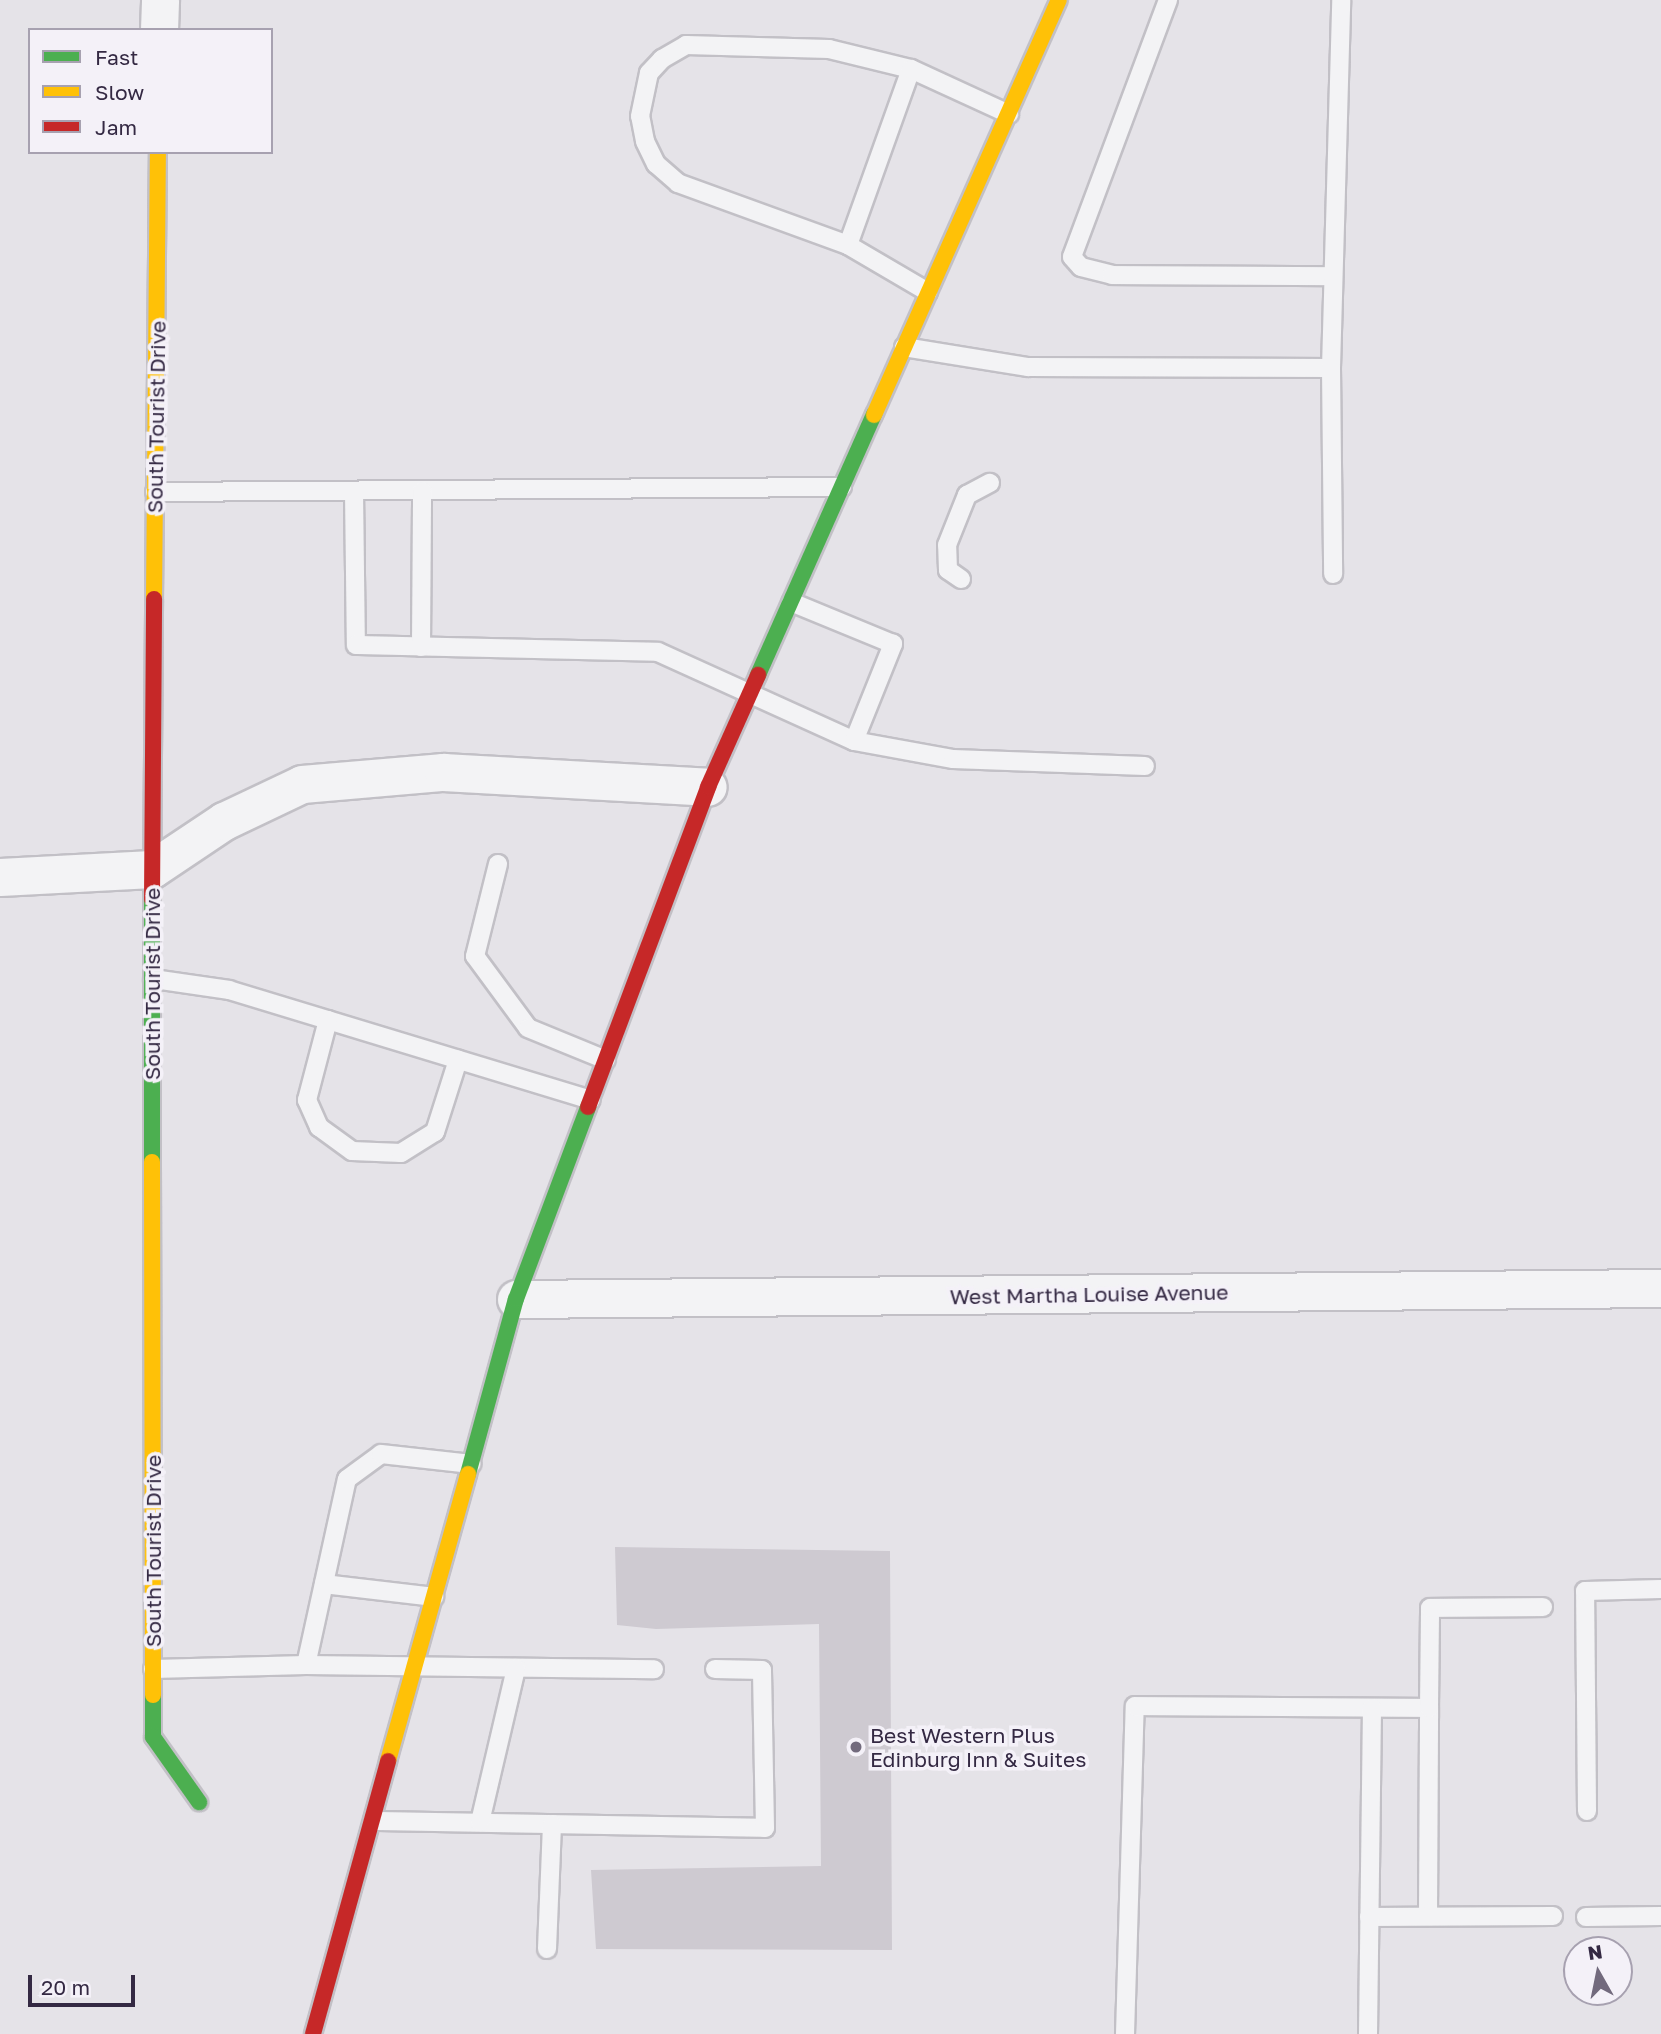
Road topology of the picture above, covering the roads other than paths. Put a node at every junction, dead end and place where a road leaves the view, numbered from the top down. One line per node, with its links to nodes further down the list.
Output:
1 (160, 0): 5 (street)
2 (1059, 0): 7 (main road)
3 (1168, 0): 10 (lane)
4 (1341, 0): 10 (lane)
5 (159, 28)
6 (911, 69): 7 (lane); 9 (lane); 9 (lane)
7 (1009, 114): 11 (main road)
8 (158, 154): 18 (main road, South Tourist Drive)
9 (848, 245): 11 (lane)
10 (1333, 276): 13 (lane)
11 (929, 292): 12 (main road)
12 (904, 347): 13 (lane); 15 (main road)
13 (1331, 368): 19 (lane)
14 (990, 483): 20 (lane)
15 (842, 487): 17 (lane); 21 (main road)
16 (354, 491): 17 (lane); 18 (lane); 22 (lane)
17 (422, 491): 22 (lane)
18 (155, 492): 28 (main road, South Tourist Drive)
19 (1333, 573)
20 (961, 579)
21 (791, 602): 23 (main road); 24 (lane)
22 (421, 647): 23 (lane)
23 (748, 696): 24 (lane); 26 (main road)
24 (854, 741): 25 (lane)
25 (1145, 766)
26 (708, 787): 28 (street); 33 (main road)
27 (498, 864): 33 (lane)
28 (152, 869): 29 (street); 30 (main road, South Tourist Drive)
29 (0, 877)
30 (153, 979): 31 (lane); 45 (main road, South Tourist Drive)
31 (328, 1020): 32 (lane); 32 (lane)
32 (458, 1059): 34 (lane)
33 (606, 1060): 34 (main road)
34 (591, 1100): 36 (main road)
35 (1661, 1288): 36 (street, West Martha Louise Avenue)
36 (516, 1299): 37 (main road)
37 (471, 1464): 38 (lane); 40 (main road)
38 (324, 1584): 40 (lane); 42 (lane)
39 (1661, 1589): 51 (lane)
40 (434, 1597): 43 (main road)
41 (1543, 1607): 49 (lane)
42 (306, 1665): 43 (lane); 45 (lane)
43 (414, 1668): 44 (lane); 52 (main road)
44 (516, 1668): 46 (lane); 53 (lane)
45 (153, 1669): 50 (main road, South Tourist Drive)
46 (654, 1669)
47 (715, 1669): 54 (lane)
48 (1372, 1708): 49 (lane); 58 (lane); 62 (lane)
49 (1429, 1708): 55 (lane)
50 (199, 1802)
51 (1587, 1811)
52 (373, 1821): 53 (lane); 61 (main road)
53 (480, 1822): 54 (lane)
54 (552, 1824): 60 (lane)
55 (1428, 1916): 56 (lane); 58 (lane)
56 (1553, 1916)
57 (1661, 1916): 59 (lane)
58 (1369, 1917): 63 (lane)
59 (1586, 1917)
60 (547, 1949)
61 (313, 2034)
62 (1125, 2034)
63 (1368, 2034)

